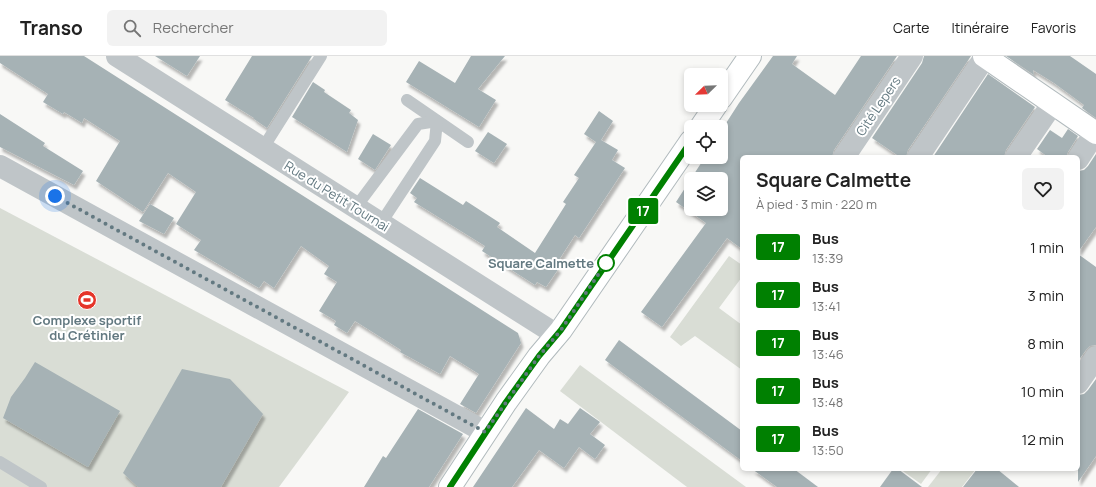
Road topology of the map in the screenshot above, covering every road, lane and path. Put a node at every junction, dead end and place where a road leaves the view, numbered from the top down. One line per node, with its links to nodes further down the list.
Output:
1 (117, 56): 12 (street, Rue du Petit Tournai)
2 (321, 56): 12 (lane)
3 (750, 56): 6 (street)
4 (912, 56): 14 (street, Cité Lepers)
5 (984, 56): 8 (street); 15 (street)
6 (728, 88)
7 (408, 100): 9 (lane)
8 (1053, 103): 10 (street); 16 (street)
9 (437, 121): 11 (lane); 19 (lane); 20 (lane)
10 (1096, 133): 17 (street)
11 (468, 142)
12 (263, 148): 19 (street, Rue du Petit Tournai)
13 (684, 151): 21 (street)
14 (845, 155)
15 (919, 155)
16 (1017, 155)
17 (1080, 156)
18 (0, 166): 24 (street)
19 (356, 208): 20 (street, Rue du Petit Tournai)
20 (381, 224): 21 (street, Rue du Petit Tournai)
21 (557, 335): 24 (street)
22 (1096, 357): 23 (street)
23 (1080, 380)
24 (485, 432): 27 (street)
25 (0, 462): 26 (lane)
26 (41, 487)
27 (450, 487)

